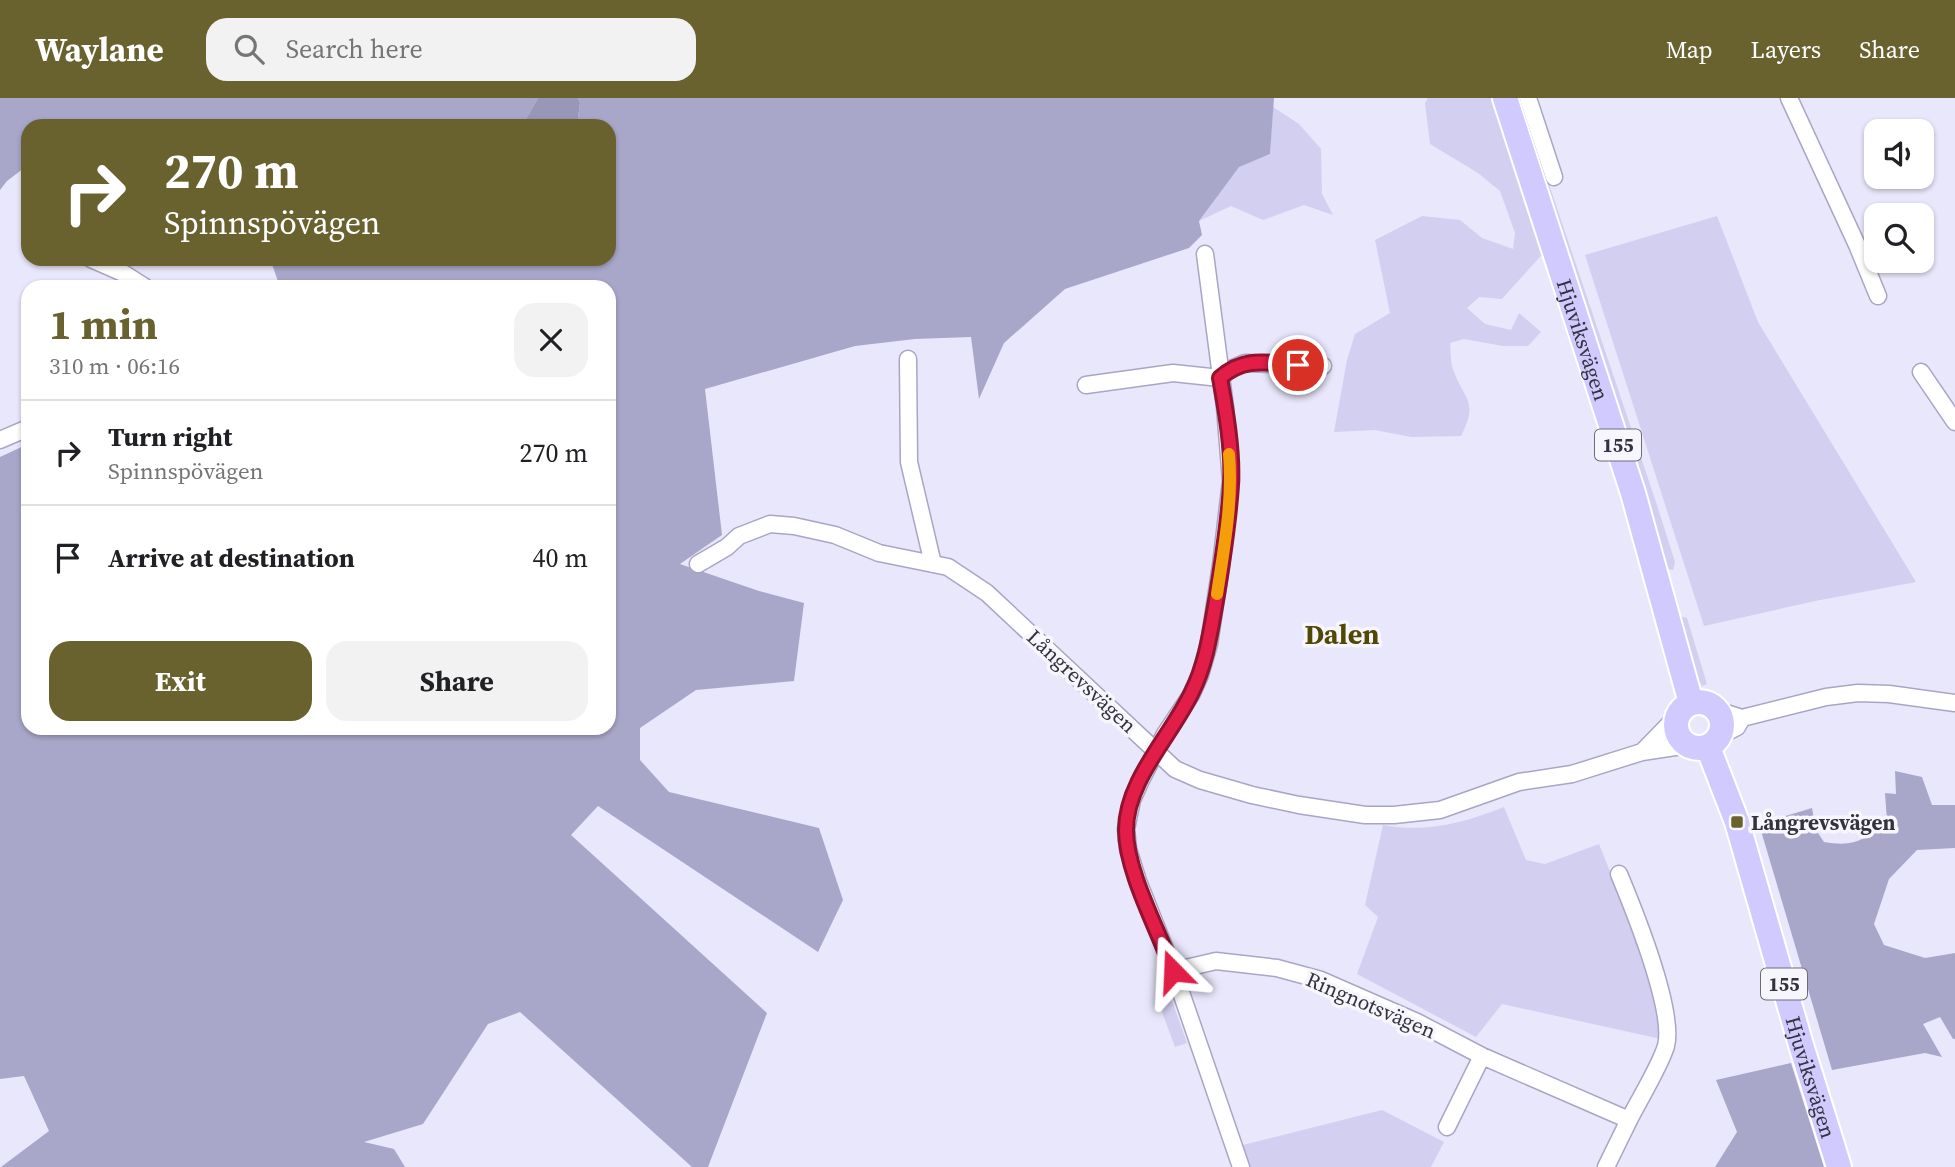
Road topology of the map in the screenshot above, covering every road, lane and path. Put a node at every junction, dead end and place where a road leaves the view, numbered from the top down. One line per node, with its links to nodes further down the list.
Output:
1 (1505, 98): 20 (main road, Hjuviksvägen / 155)
2 (1528, 98): 4 (street)
3 (1789, 98): 8 (street)
4 (1554, 177)
5 (1205, 254): 12 (street)
6 (106, 266): 7 (street)
7 (134, 280)
8 (1878, 296)
9 (908, 359): 18 (street)
10 (1323, 366): 12 (street)
11 (1921, 372): 14 (street)
12 (1220, 378): 13 (street); 23 (street)
13 (1086, 385)
14 (1955, 422)
15 (21, 431): 16 (street)
16 (0, 440)
17 (698, 564): 18 (street, Långrevsvägen)
18 (933, 564): 23 (street, Långrevsvägen)
19 (1955, 703): 21 (street)
20 (1694, 709): 21 (street); 22 (main road, Hjuviksvägen / 155); 22 (main road, Hjuviksvägen / 155); 24 (street, Långrevsvägen)
21 (1742, 719): 22 (street)
22 (1706, 743): 24 (street, Långrevsvägen); 32 (main road, Hjuviksvägen / 155)
23 (1155, 752): 24 (street, Långrevsvägen); 26 (street)
24 (1643, 752)
25 (1619, 874): 28 (street)
26 (1173, 971): 27 (street, Ringnotsvägen); 30 (street)
27 (1482, 1056): 28 (street, Ringnotsvägen); 29 (street)
28 (1629, 1119): 31 (street)
29 (1447, 1127)
30 (1241, 1167)
31 (1606, 1167)
32 (1839, 1167)

